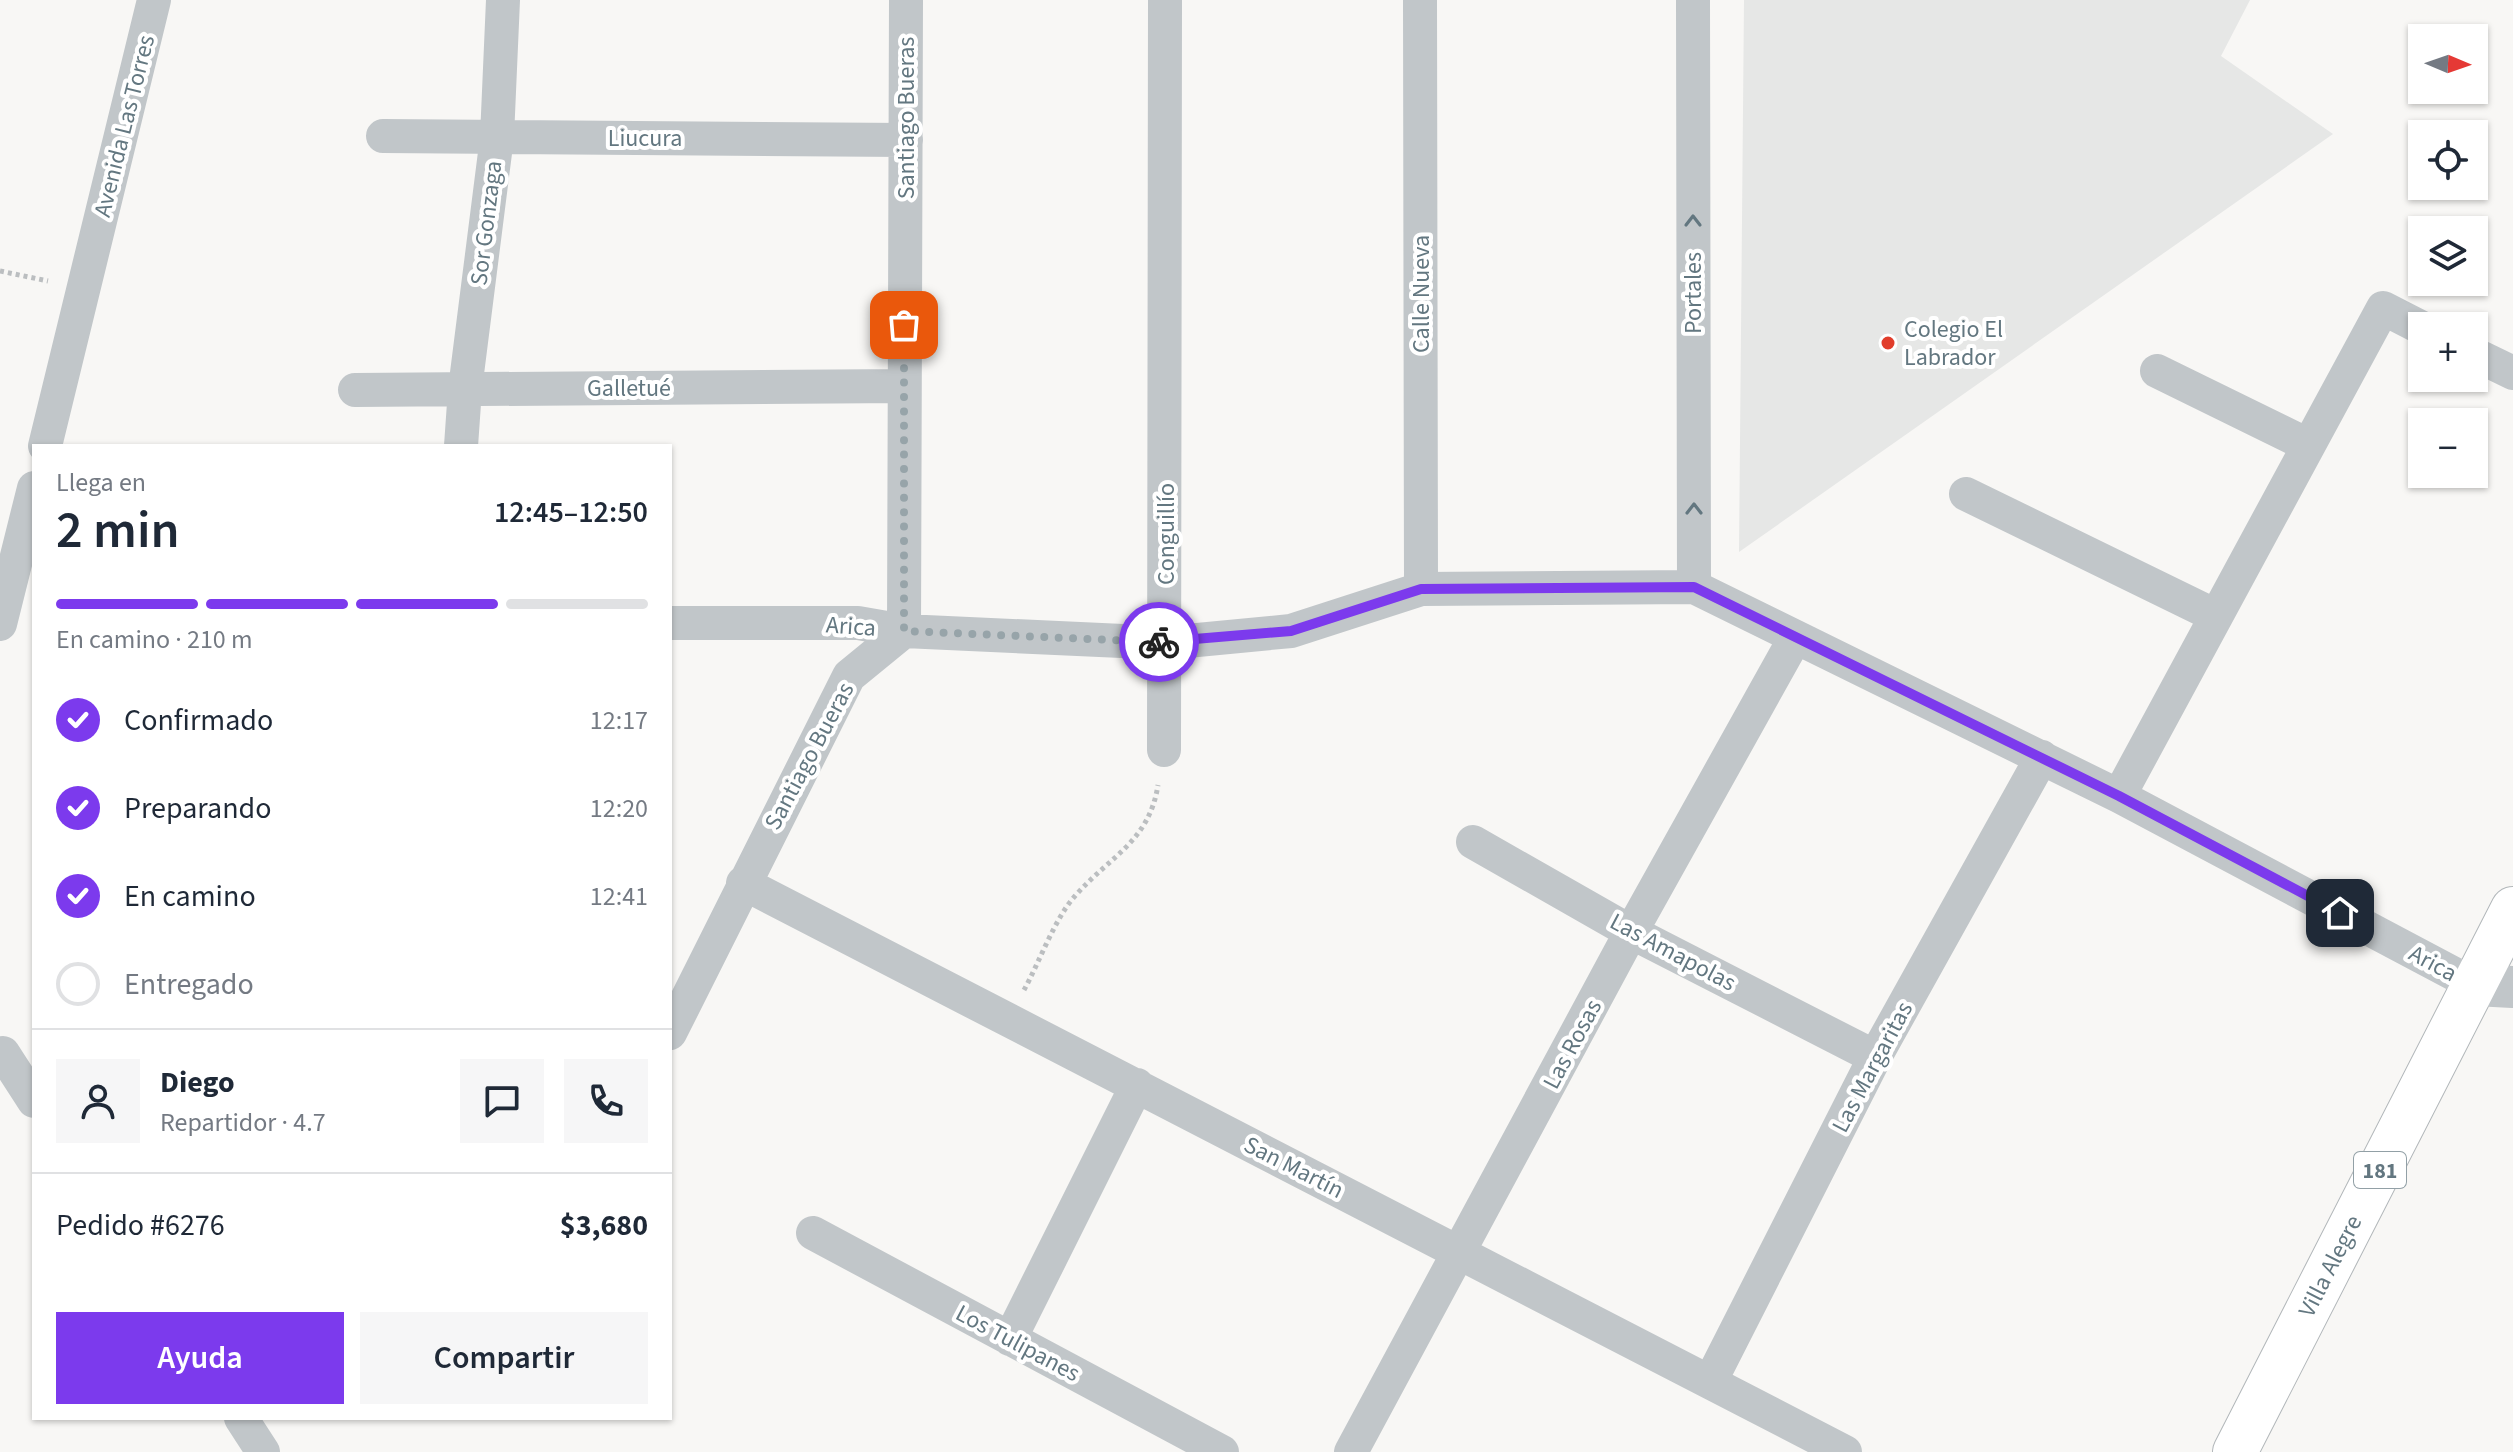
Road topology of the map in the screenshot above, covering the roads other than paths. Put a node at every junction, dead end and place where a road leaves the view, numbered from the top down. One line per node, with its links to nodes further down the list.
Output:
1 (154, 0): 17 (street, Avenida Las Torres)
2 (503, 0): 8 (street, Sor Gonzaga)
3 (906, 0): 9 (street, Santiago Bueras)
4 (1165, 0): 29 (street, Conguillío)
5 (1420, 0): 23 (street, Calle Nueva)
6 (1693, 0): 22 (street, Portales, one-way to 6)
7 (383, 136): 8 (street, Liucura)
8 (497, 137): 9 (street, Liucura); 15 (street, Sor Gonzaga)
9 (906, 140): 14 (street, Santiago Bueras)
10 (2408, 321): 19 (street)
11 (2488, 361): 13 (street)
12 (2157, 371): 19 (street)
13 (2513, 373)
14 (904, 386): 15 (street, Galletué); 27 (street, Santiago Bueras)
15 (465, 389): 16 (street, Galletué); 18 (street, Sor Gonzaga)
16 (355, 390)
17 (45, 444)
18 (461, 444)
19 (2308, 445): 24 (street)
20 (1966, 494): 24 (street)
21 (32, 496): 26 (street)
22 (1694, 587): 23 (street, Arica); 28 (street, Arica)
23 (1421, 589): 29 (street, Arica)
24 (2216, 616): 32 (street)
25 (672, 623): 27 (street, Arica)
26 (0, 624)
27 (904, 631): 29 (street, Arica); 34 (street, Santiago Bueras)
28 (1795, 638): 31 (street, Arica); 36 (street, Las Rosas)
29 (1166, 643): 30 (street, Conguillío)
30 (1164, 750)
31 (2042, 757): 32 (street, Arica); 40 (street, Las Margaritas)
32 (2119, 796): 37 (street, Arica)
33 (1473, 842): 36 (street, Las Amapolas)
34 (743, 883): 38 (street, Santiago Bueras); 41 (street, San Martín)
35 (2513, 909): 37 (highway, Villa Alegre / 181)
36 (1631, 932): 40 (street, Las Amapolas); 44 (street, Las Rosas)
37 (2494, 986): 52 (highway, Villa Alegre / 181)
38 (672, 1029)
39 (3, 1053): 42 (street)
40 (1875, 1057): 46 (street, Las Margaritas)
41 (1137, 1085): 44 (street, San Martín); 45 (street)
42 (32, 1098)
43 (813, 1233): 45 (street, Los Tulipanes)
44 (1461, 1253): 46 (street, San Martín); 50 (street, Las Rosas)
45 (1010, 1339): 49 (street, Los Tulipanes)
46 (1710, 1382): 51 (street, San Martín)
47 (242, 1420): 48 (street)
48 (263, 1452)
49 (1222, 1452)
50 (1351, 1452)
51 (1845, 1452)
52 (2235, 1452)

